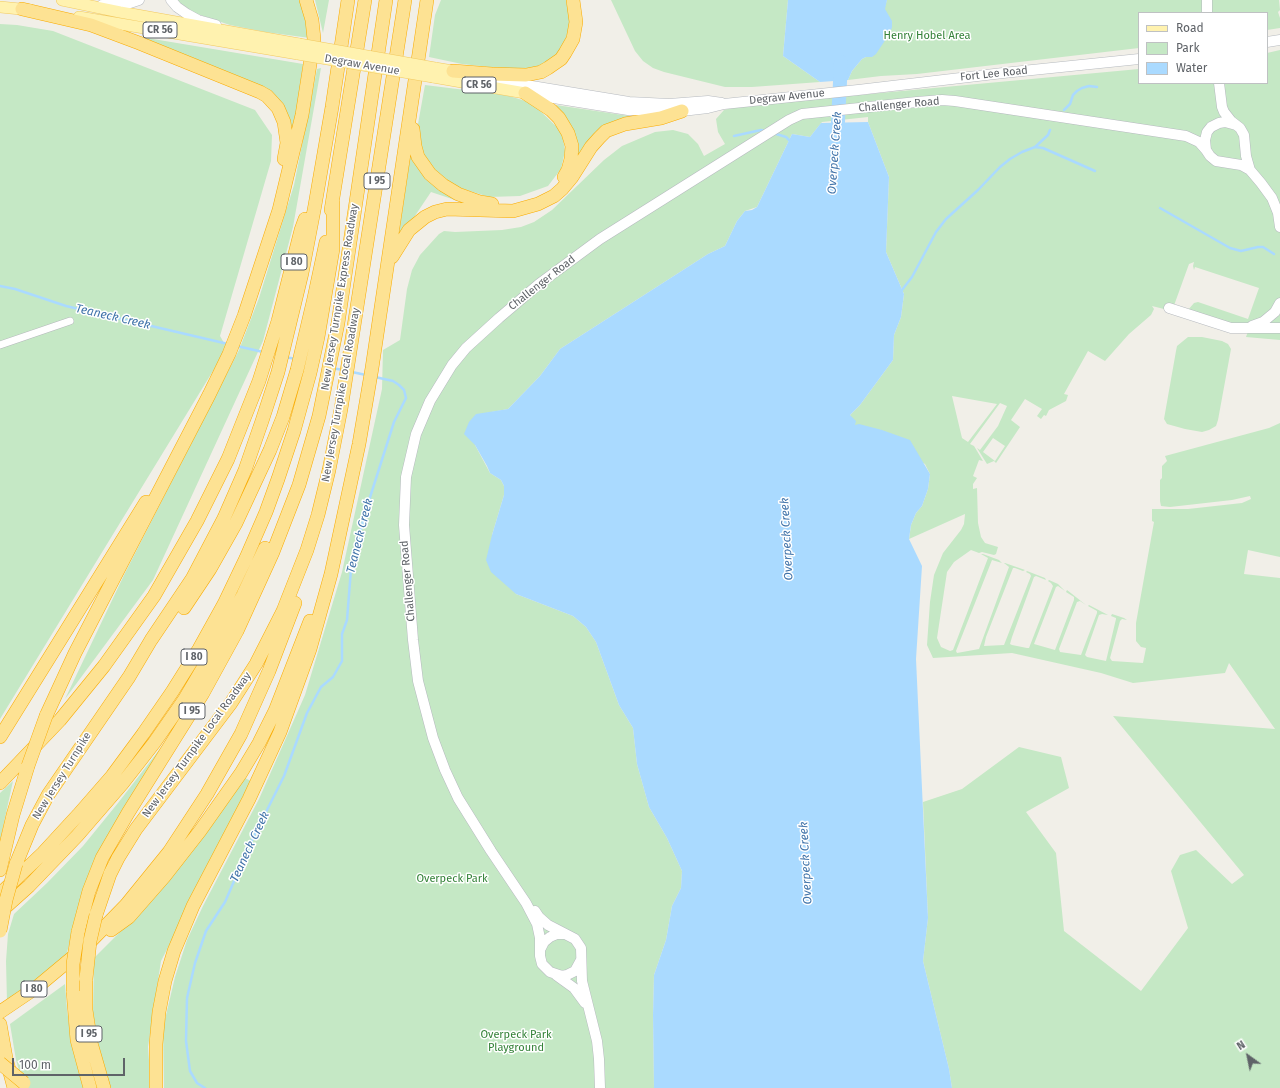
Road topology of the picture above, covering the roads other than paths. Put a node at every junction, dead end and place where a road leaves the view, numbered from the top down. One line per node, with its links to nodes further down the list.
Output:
1 (62, 0): 13 (main road, Degraw Avenue / CR 56)
2 (139, 0): 13 (street)
3 (171, 0): 18 (street)
4 (306, 0): 41 (highway)
5 (348, 0): 39 (highway)
6 (365, 0): 49 (highway, New Jersey Turnpike Express Roadway)
7 (386, 0): 51 (highway, New Jersey Turnpike Express Roadway / I 95)
8 (405, 0): 53 (highway, New Jersey Turnpike Local Roadway / I 95)
9 (427, 0): 17 (highway)
10 (434, 0): 17 (highway)
11 (573, 0): 23 (highway)
12 (1206, 0): 16 (street)
13 (87, 4): 18 (main road, Degraw Avenue / CR 56)
14 (0, 7): 15 (main road, Degraw Avenue / CR 56)
15 (22, 9): 21 (main road, Degraw Avenue / CR 56); 41 (highway)
16 (1207, 12)
17 (422, 33): 31 (highway)
18 (252, 36): 21 (main road, Degraw Avenue / CR 56)
19 (1280, 40): 20 (street)
20 (1268, 42)
21 (298, 49): 24 (main road, Degraw Avenue / CR 56, bridge)
22 (1138, 59): 26 (street, Fort Lee Road / CR 56)
23 (453, 71): 24 (main road, Degraw Avenue / CR 56); 28 (street, Degraw Avenue / CR 56)
24 (434, 72): 27 (main road, Degraw Avenue / CR 56)
25 (1219, 84): 29 (street)
26 (850, 91): 28 (street, Degraw Avenue / CR 56)
27 (525, 93): 30 (street, Degraw Avenue / CR 56); 31 (highway)
28 (724, 104): 30 (street, Degraw Avenue / CR 56)
29 (1222, 107): 32 (street); 33 (street)
30 (682, 111): 42 (highway)
31 (411, 112): 42 (highway)
32 (1236, 125): 33 (street); 35 (street)
33 (1210, 128): 34 (street, Challenger Road); 36 (street)
34 (1186, 136): 36 (street, Challenger Road); 59 (street, Challenger Road)
35 (1245, 146): 37 (street); 38 (street)
36 (1206, 150): 37 (street)
37 (1228, 162): 38 (street)
38 (1250, 170): 40 (street)
39 (320, 180): 54 (highway); 56 (highway, I 80)
40 (1280, 227)
41 (272, 229): 50 (highway)
42 (388, 264): 52 (highway)
43 (1280, 303): 46 (street)
44 (1169, 308): 46 (street)
45 (70, 321): 48 (street)
46 (1245, 328): 47 (street)
47 (1280, 328)
48 (0, 345)
49 (308, 353): 54 (highway, New Jersey Turnpike Express Roadway); 58 (highway, I 80)
50 (180, 450): 55 (highway); 57 (highway, bridge)
51 (300, 485): 60 (highway, I 80); 73 (highway, New Jersey Turnpike Express Roadway / I 95, bridge)
52 (343, 514): 63 (highway); 75 (highway)
53 (312, 535): 63 (highway, I 80); 74 (highway, New Jersey Turnpike Local Roadway / I 95, bridge)
54 (129, 677): 61 (highway, New Jersey Turnpike, bridge)
55 (0, 738)
56 (0, 783)
57 (0, 870)
58 (0, 894)
59 (526, 903): 62 (street, Challenger Road); 64 (street, Challenger Road)
60 (0, 912)
61 (0, 931)
62 (564, 934): 64 (street); 65 (street, Challenger Road)
63 (85, 947): 68 (highway, I 80)
64 (541, 948): 66 (street, Challenger Road)
65 (581, 960): 66 (street); 67 (street, Challenger Road)
66 (556, 975): 67 (street, Challenger Road)
67 (589, 1010): 76 (street, Challenger Road)
68 (0, 1012)
69 (0, 1024): 72 (highway)
70 (0, 1062): 72 (highway, bridge)
71 (0, 1073): 72 (highway)
72 (21, 1087)
73 (90, 1088)
74 (104, 1088)
75 (156, 1088)
76 (600, 1088)

